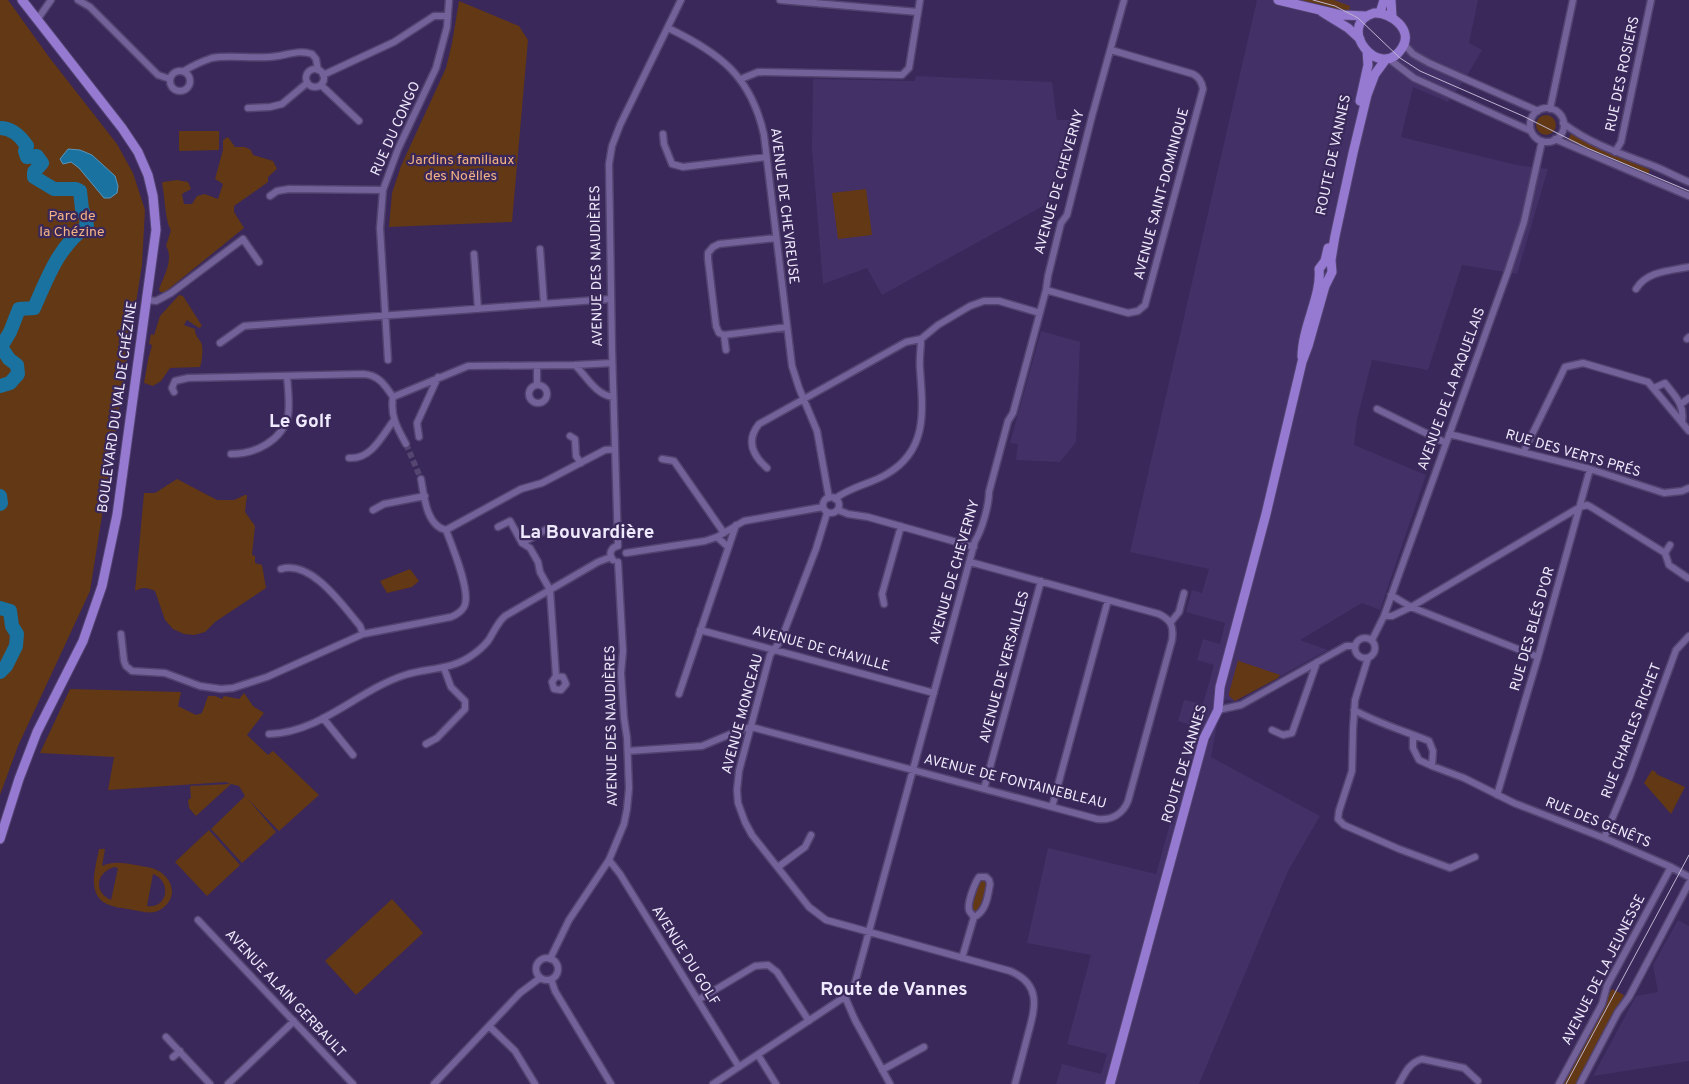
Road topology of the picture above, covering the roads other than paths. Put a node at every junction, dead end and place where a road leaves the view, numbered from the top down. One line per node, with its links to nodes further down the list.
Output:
1 (22, 0): 20 (main road, BOULEVARD DU VAL DE CHÉZINE)
2 (51, 0): 20 (street)
3 (78, 0): 30 (street)
4 (449, 0): 17 (street, RUE DU CONGO)
5 (681, 0): 21 (street, AVENUE DES NAUDIÈRES)
6 (780, 0): 15 (street)
7 (920, 0): 15 (street)
8 (1124, 0): 24 (street, AVENUE DE CHEVERNY)
9 (1278, 0): 14 (main road)
10 (1384, 0): 16 (main road)
11 (1391, 0): 19 (main road)
12 (1573, 0): 34 (street)
13 (1651, 0): 42 (street, RUE DES ROSIERS)
14 (1320, 11): 18 (main road); 22 (main road)
15 (918, 12): 29 (street)
16 (1380, 12): 18 (main road); 19 (main road)
17 (448, 16): 28 (street); 45 (street, RUE DU CONGO)
18 (1366, 16): 22 (main road)
19 (1392, 16): 23 (main road)
20 (37, 20): 57 (main road, BOULEVARD DU VAL DE CHÉZINE)
21 (668, 28): 29 (street, AVENUE DE CHEVREUSE); 56 (street, AVENUE DES NAUDIÈRES)
22 (1360, 39): 25 (main road)
23 (1404, 44): 26 (main road); 35 (street)
24 (1111, 50): 55 (street, AVENUE DE CHEVERNY); 55 (street, AVENUE SAINT-DOMINIQUE)
25 (1367, 51): 26 (main road); 53 (main road, ROUTE DE VANNES)
26 (1387, 59): 38 (street); 53 (main road, ROUTE DE VANNES)
27 (184, 71): 28 (street); 30 (street); 30 (street)
28 (320, 72): 31 (street); 32 (street)
29 (741, 78): 43 (street, AVENUE DE CHEVREUSE)
30 (170, 79)
31 (307, 83): 32 (street); 33 (street)
32 (321, 85): 36 (street)
33 (248, 108)
34 (1550, 109): 35 (street); 37 (street)
35 (1538, 111): 38 (street)
36 (359, 121)
37 (1563, 123): 40 (street); 42 (street)
38 (1531, 131): 41 (street)
39 (662, 134): 43 (street)
40 (1555, 140): 41 (street); 47 (street)
41 (1542, 141): 87 (street, AVENUE DE LA PAQUELAIS)
42 (1616, 152): 44 (street)
43 (766, 157): 48 (street, AVENUE DE CHEVREUSE)
44 (1689, 182)
45 (383, 190): 46 (street); 61 (street, RUE DU CONGO)
46 (270, 196)
47 (1689, 196)
48 (776, 238): 62 (street, AVENUE DE CHEVREUSE); 63 (street)
49 (540, 249): 58 (street)
50 (474, 254): 59 (street)
51 (259, 262): 57 (street)
52 (1689, 267): 54 (street)
53 (1326, 270): 150 (main road, ROUTE DE VANNES)
54 (1636, 289)
55 (1046, 290): 60 (street, AVENUE DE CHEVERNY)
56 (610, 299): 58 (street); 68 (street, AVENUE DES NAUDIÈRES)
57 (147, 300): 167 (main road, BOULEVARD DU VAL DE CHÉZINE)
58 (544, 304): 59 (street)
59 (478, 309): 61 (street)
60 (1040, 313): 64 (street); 119 (street, AVENUE DE CHEVERNY)
61 (385, 316): 65 (street); 67 (street, RUE DU CONGO)
62 (787, 327): 63 (street); 81 (street, AVENUE DE CHEVREUSE)
63 (724, 334): 66 (street)
64 (921, 339): 81 (street); 103 (street)
65 (220, 343)
66 (726, 350)
67 (388, 360)
68 (612, 363): 69 (street); 79 (street, AVENUE DES NAUDIÈRES)
69 (593, 364): 70 (street); 72 (street)
70 (575, 365): 71 (street); 72 (street)
71 (537, 366): 74 (street); 75 (street)
72 (583, 374): 79 (street)
73 (287, 376): 77 (street); 78 (street); 94 (street)
74 (438, 378): 78 (street); 89 (street)
75 (537, 385)
76 (1654, 388): 82 (street); 85 (street); 93 (street)
77 (174, 392)
78 (393, 397): 84 (street)
79 (613, 397): 92 (street, AVENUE DES NAUDIÈRES)
80 (1689, 398): 82 (street)
81 (804, 399): 98 (street); 103 (street, AVENUE DE CHEVREUSE)
82 (1681, 404): 85 (street)
83 (1377, 409): 90 (street)
84 (394, 420): 91 (street); 95 (street)
85 (1682, 422): 86 (street)
86 (1689, 431)
87 (1449, 434): 90 (street, AVENUE DE LA PAQUELAIS); 93 (street, RUE DES VERTS PRÉS)
88 (570, 436): 97 (street)
89 (419, 437)
90 (1446, 443): 130 (street, AVENUE DE LA PAQUELAIS)
91 (406, 444)
92 (615, 449): 97 (street); 117 (street, AVENUE DES NAUDIÈRES)
93 (1524, 452): 99 (street, RUE DES VERTS PRÉS)
94 (231, 454)
95 (349, 458)
96 (662, 459): 113 (street)
97 (581, 463): 112 (street)
98 (766, 468)
99 (1590, 469): 101 (street, RUE DES VERTS PRÉS); 104 (street, RUE DES BLÉS D'OR)
100 (421, 479): 102 (street)
101 (1689, 488)
102 (425, 496): 105 (street); 112 (street)
103 (832, 498): 106 (street); 107 (street)
104 (1580, 506): 121 (street); 133 (street); 143 (street, RUE DES BLÉS D'OR)
105 (373, 510)
106 (825, 510): 107 (street); 108 (street); 142 (street, AVENUE MONCEAU)
107 (838, 510): 109 (street)
108 (736, 524): 113 (street); 118 (street)
109 (901, 526): 119 (street); 132 (street)
110 (498, 527): 115 (street)
111 (547, 529): 115 (street)
112 (446, 530): 138 (street)
113 (724, 533): 114 (street)
114 (717, 537): 118 (street); 120 (street)
115 (522, 543): 128 (street)
116 (1670, 545): 121 (street)
117 (618, 546): 120 (street); 122 (street)
118 (728, 547): 136 (street)
119 (974, 547): 124 (street, AVENUE DE CHEVERNY)
120 (626, 553): 123 (street)
121 (1666, 554): 126 (street)
122 (611, 557): 123 (street); 128 (street)
123 (618, 562): 158 (street, AVENUE DES NAUDIÈRES)
124 (970, 562): 127 (street); 148 (street, AVENUE DE CHEVERNY)
125 (281, 569): 138 (street)
126 (1688, 578)
127 (1041, 581): 131 (street); 162 (street, AVENUE DE VERSAILLES)
128 (550, 590): 146 (street); 147 (street)
129 (1184, 593): 135 (street, AVENUE DE FONTAINEBLEAU)
130 (1391, 595): 133 (street); 134 (street, AVENUE DE LA PAQUELAIS)
131 (1108, 600): 135 (street); 164 (street)
132 (884, 604)
133 (1411, 608): 134 (street); 143 (street)
134 (1384, 616): 140 (street, AVENUE DE LA PAQUELAIS)
135 (1171, 622): 164 (street, AVENUE DE FONTAINEBLEAU)
136 (700, 630): 142 (street, AVENUE DE CHAVILLE); 149 (street)
137 (121, 634): 138 (street)
138 (363, 634)
139 (1689, 636): 166 (street, RUE CHARLES RICHET)
140 (1372, 640): 141 (street); 144 (street)
141 (1355, 646): 144 (street); 145 (street)
142 (775, 649): 148 (street, AVENUE DE CHAVILLE); 153 (street, AVENUE MONCEAU)
143 (1538, 657): 163 (street, RUE DES BLÉS D'OR)
144 (1368, 658): 151 (street)
145 (1317, 662): 150 (street); 154 (street)
146 (444, 668): 152 (street); 157 (street)
147 (556, 676)
148 (934, 693): 161 (street, AVENUE DE CHEVERNY)
149 (679, 694)
150 (1218, 710): 204 (main road, ROUTE DE VANNES)
151 (1354, 710): 156 (street); 168 (street)
152 (323, 718): 155 (street); 159 (street)
153 (750, 727): 158 (street); 161 (street, AVENUE DE FONTAINEBLEAU); 170 (street, AVENUE MONCEAU)
154 (1272, 730)
155 (269, 734)
156 (1413, 735): 160 (street); 160 (street)
157 (426, 744)
158 (628, 751): 169 (street, AVENUE DES NAUDIÈRES)
159 (353, 755)
160 (1432, 766): 163 (street, RUE DES GENÊTS)
161 (913, 770): 162 (street, AVENUE DE FONTAINEBLEAU); 176 (street, AVENUE DE CHEVERNY)
162 (984, 789): 164 (street, AVENUE DE FONTAINEBLEAU)
163 (1497, 795): 166 (street, RUE DES GENÊTS)
164 (1052, 807)
165 (811, 835): 170 (street)
166 (1604, 838): 171 (street, RUE DES GENÊTS)
167 (0, 839)
168 (1475, 857)
169 (609, 860): 178 (street, AVENUE DES NAUDIÈRES); 182 (street, AVENUE DU GOLF)
170 (778, 867): 176 (street, AVENUE MONCEAU)
171 (1671, 867): 172 (street, RUE DES GENÊTS); 206 (street, AVENUE DE LA JEUNESSE)
172 (1689, 877)
173 (1689, 882): 207 (street)
174 (974, 917): 174 (street); 177 (street)
175 (198, 920): 183 (street, AVENUE ALAIN GERBAULT)
176 (869, 934): 177 (street, AVENUE MONCEAU); 181 (street, AVENUE DE CHEVERNY)
177 (962, 958): 203 (street, AVENUE MONCEAU)
178 (550, 959): 179 (street); 180 (street)
179 (540, 978): 180 (street); 185 (street)
180 (551, 979): 199 (street)
181 (845, 997): 184 (street, AVENUE DE CHEVERNY); 192 (street)
182 (698, 1000): 184 (street); 191 (street, AVENUE DU GOLF)
183 (294, 1021): 195 (street); 196 (street, AVENUE ALAIN GERBAULT)
184 (809, 1021): 189 (street, AVENUE DE CHEVERNY)
185 (489, 1026): 197 (street); 198 (street)
186 (166, 1037): 188 (street)
187 (924, 1047): 192 (street)
188 (180, 1051): 190 (street); 194 (street)
189 (758, 1055): 191 (street, AVENUE DE CHEVERNY); 201 (street)
190 (173, 1057)
191 (738, 1067): 200 (street, AVENUE DE CHEVERNY)
192 (882, 1070): 202 (street)
193 (1478, 1081): 205 (street)
194 (210, 1084)
195 (228, 1084)
196 (353, 1084)
197 (434, 1084)
198 (535, 1084)
199 (610, 1084)
200 (713, 1084)
201 (776, 1084)
202 (890, 1084)
203 (1014, 1084)
204 (1110, 1084)
205 (1399, 1084)
206 (1559, 1084)
207 (1580, 1084)

